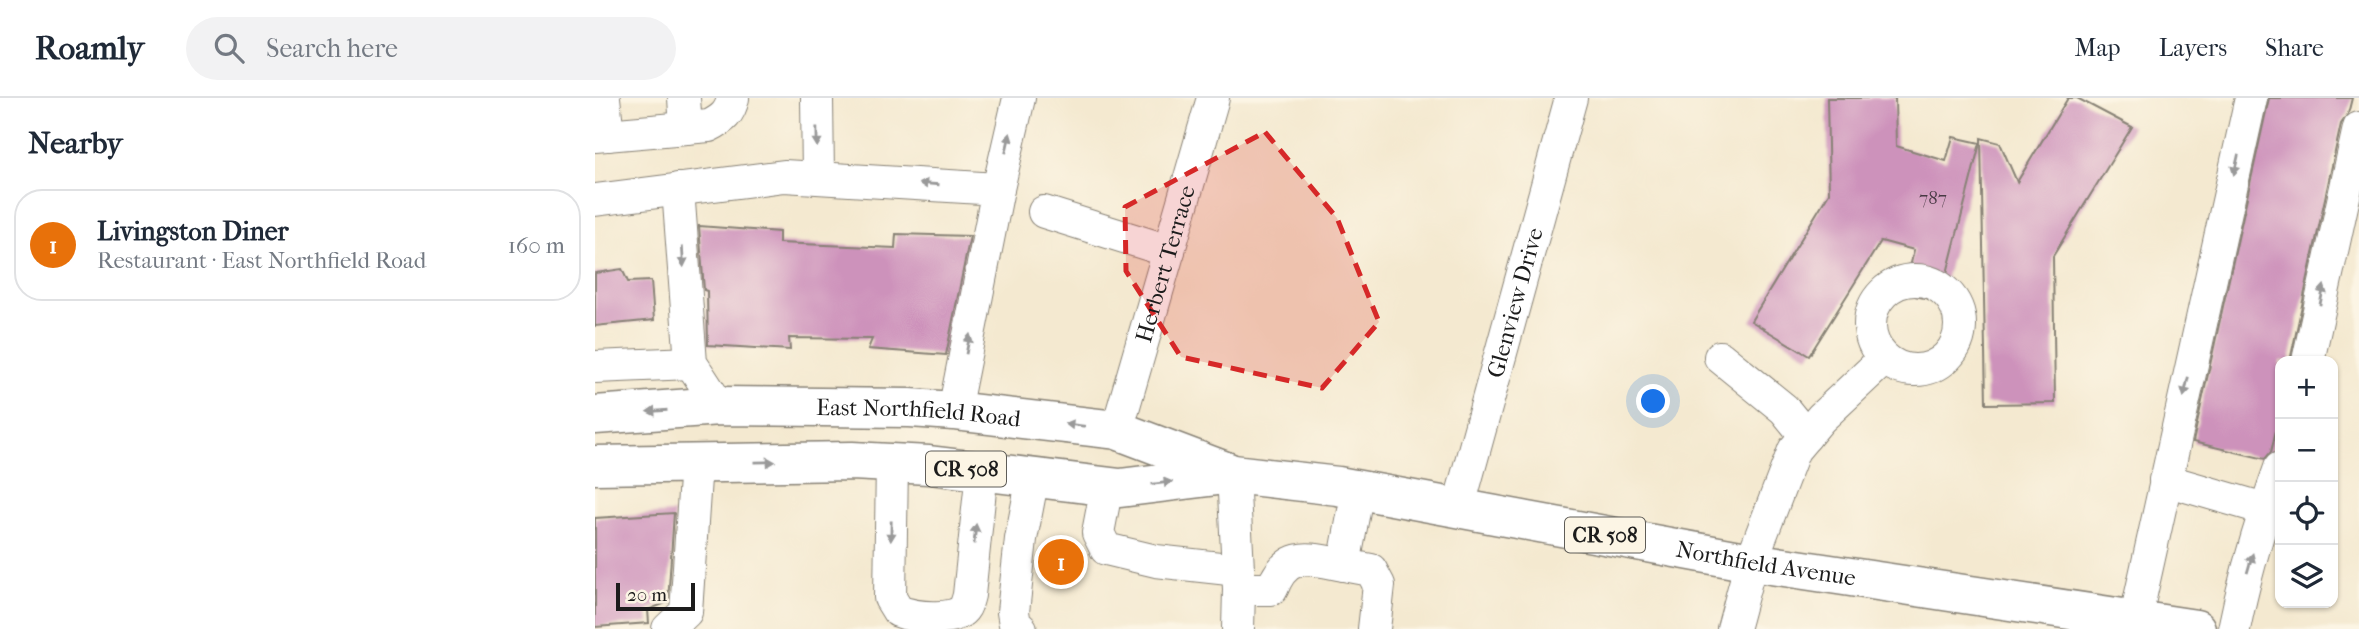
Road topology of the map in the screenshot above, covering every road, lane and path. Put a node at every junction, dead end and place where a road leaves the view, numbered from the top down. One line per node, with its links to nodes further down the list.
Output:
1 (604, 98): 10 (street)
2 (733, 98): 8 (street)
3 (817, 98): 11 (street, one-way to 11)
4 (1019, 98): 13 (street, one-way to 4)
5 (1213, 98): 16 (street, Herbert Terrace)
6 (1571, 98): 38 (street, Glenview Drive)
7 (2251, 98): 34 (street, one-way to 34)
8 (685, 113): 10 (street)
9 (2359, 128): 17 (street, one-way to 9)
10 (601, 135)
11 (818, 177): 12 (street); 13 (street, one-way to 11)
12 (678, 189): 14 (street); 20 (street, one-way to 20)
13 (998, 189): 23 (street, one-way to 13)
14 (595, 200)
15 (1044, 212): 16 (street)
16 (1169, 251): 25 (street, Herbert Terrace)
17 (2309, 356)
18 (1720, 357): 26 (street)
19 (1884, 359): 26 (street)
20 (691, 363): 21 (street); 22 (street)
21 (595, 367)
22 (719, 406): 23 (main road, East Northfield Road / CR 508); 24 (main road, East Northfield Road / CR 508, one-way to 24)
23 (954, 411): 25 (main road, East Northfield Road / CR 508, one-way to 23)
24 (595, 415)
25 (1117, 430): 30 (main road); 32 (main road, East Northfield Road / CR 508)
26 (1806, 436): 40 (street)
27 (696, 463): 28 (main road, East Northfield Road / CR 508, one-way to 28); 29 (main road, East Northfield Road / CR 508); 45 (street)
28 (892, 463): 30 (main road, East Northfield Road / CR 508); 31 (street, one-way to 31)
29 (595, 465)
30 (929, 465): 31 (main road, East Northfield Road / CR 508)
31 (982, 471): 33 (main road, East Northfield Road / CR 508)
32 (1233, 474): 36 (main road, East Northfield Road / CR 508, one-way to 32); 37 (main road, East Northfield Road / CR 508); 42 (street)
33 (1033, 477): 36 (main road, East Northfield Road / CR 508); 46 (street)
34 (2165, 480): 39 (street); 44 (street)
35 (2275, 482): 39 (street)
36 (1107, 486): 42 (street)
37 (1348, 488): 38 (main road, Northfield Avenue / CR 508); 41 (street)
38 (1458, 509): 40 (main road, Northfield Avenue / CR 508)
39 (2265, 509): 51 (street, one-way to 39)
40 (1751, 562): 43 (main road, Northfield Avenue / CR 508); 49 (street)
41 (1344, 565): 42 (street); 48 (street)
42 (1239, 579): 47 (street)
43 (2047, 618): 44 (main road, Northfield Avenue / CR 508)
44 (2147, 624): 50 (main road, Northfield Avenue / CR 508)
45 (668, 629)
46 (1021, 629)
47 (1238, 629)
48 (1374, 629)
49 (1733, 629)
50 (2196, 629)
51 (2234, 629)

